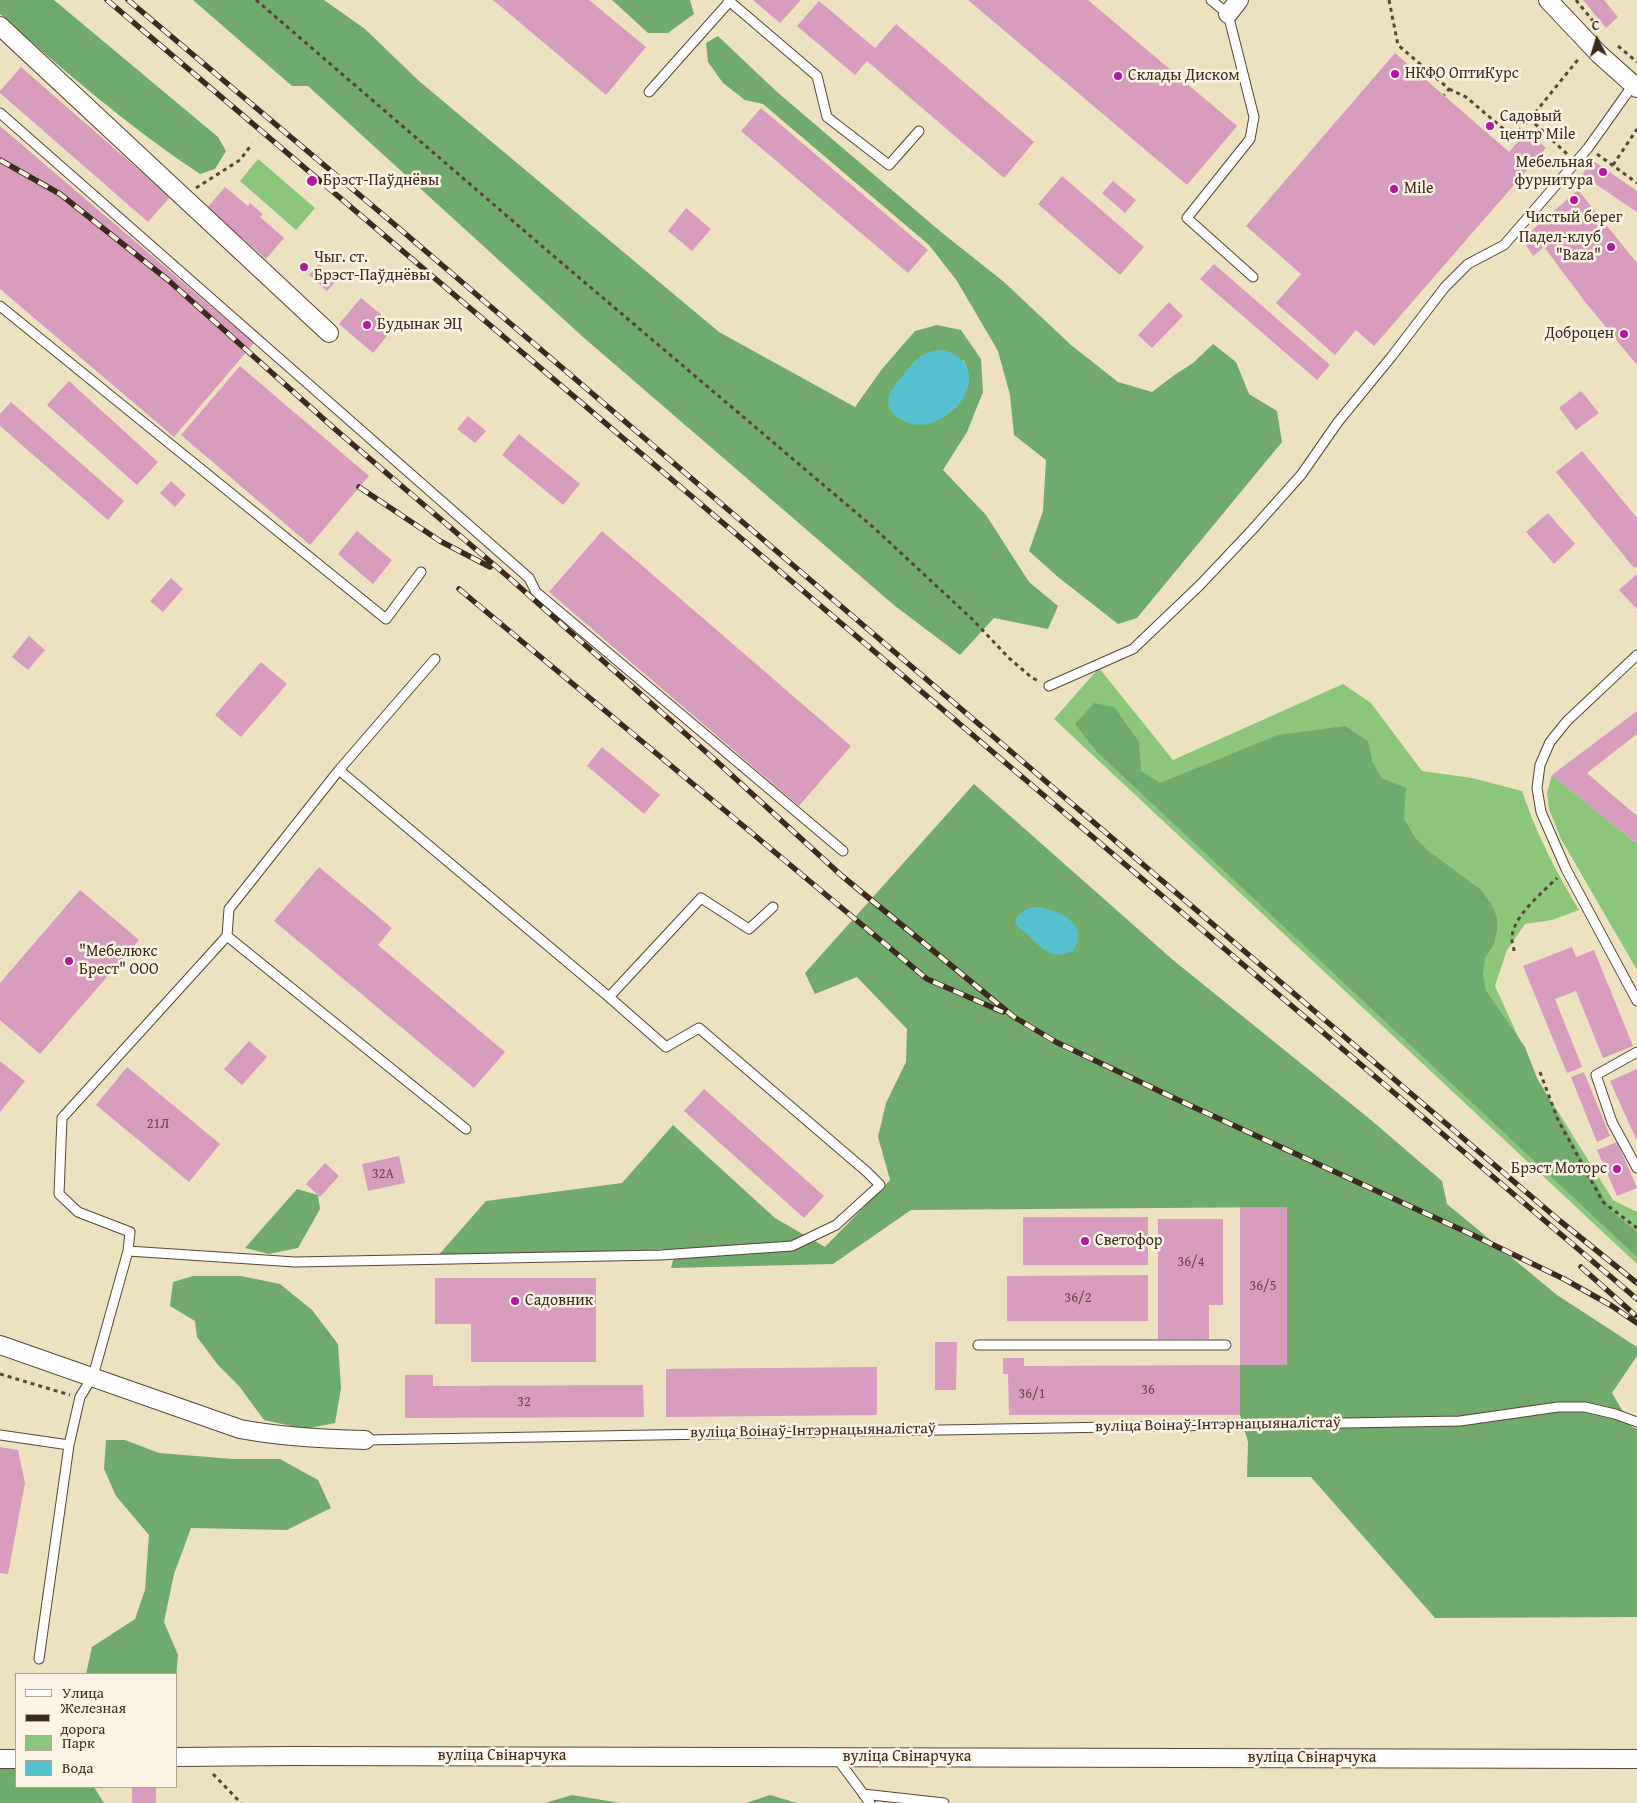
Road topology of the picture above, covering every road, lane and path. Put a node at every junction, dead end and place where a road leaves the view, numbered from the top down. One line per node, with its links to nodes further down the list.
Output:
1 (256, 0): 34 (path)
2 (1211, 0): 8 (lane)
3 (1239, 0): 8 (street)
4 (1389, 0): 15 (path)
5 (1548, 0): 14 (street)
6 (1576, 0): 10 (path)
7 (729, 1): 16 (lane); 21 (lane)
8 (1228, 14): 28 (lane)
9 (0, 26): 27 (street)
10 (1598, 27)
11 (1612, 41): 13 (path)
12 (1580, 57): 19 (path)
13 (1637, 62)
14 (1635, 84): 23 (lane)
15 (1449, 89): 17 (path); 19 (path)
16 (649, 92)
17 (1444, 95)
18 (0, 113): 36 (lane)
19 (1530, 119): 24 (path)
20 (1637, 129): 25 (path)
21 (919, 131)
22 (252, 144): 27 (path)
23 (1588, 148): 24 (lane); 25 (path)
24 (1576, 162): 34 (lane)
25 (1613, 165): 26 (path)
26 (1637, 182)
27 (183, 197): 30 (street)
28 (1253, 277)
29 (0, 306): 31 (lane)
30 (329, 333)
31 (421, 572)
32 (1637, 655): 37 (lane)
33 (435, 659): 35 (lane)
34 (1049, 686)
35 (339, 770): 39 (lane); 41 (lane)
36 (843, 851)
37 (1566, 869): 40 (path); 42 (lane)
38 (773, 907): 41 (lane)
39 (227, 936): 45 (lane); 48 (lane)
40 (1514, 951)
41 (609, 997): 48 (lane)
42 (1637, 1001)
43 (1637, 1052): 46 (lane)
44 (1540, 1072): 47 (path)
45 (466, 1129)
46 (1637, 1168)
47 (1637, 1228)
48 (128, 1252): 53 (lane)
49 (0, 1345): 53 (street, вуліца Воінаў-Інтэрнацыяналістаў)
50 (978, 1345): 51 (lane)
51 (1226, 1345)
52 (0, 1374): 54 (path)
53 (93, 1376): 54 (lane); 57 (street, вуліца Воінаў-Інтэрнацыяналістаў)
54 (80, 1397): 58 (lane)
55 (1637, 1422): 57 (lane, вуліца Воінаў-Інтэрнацыяналістаў)
56 (0, 1435): 58 (lane)
57 (365, 1440)
58 (69, 1445): 59 (lane)
59 (40, 1659)
60 (178, 1757): 61 (street, вуліца Свінарчука)
61 (197, 1757): 62 (street, вуліца Свінарчука); 67 (path)
62 (836, 1757): 65 (street, вуліца Свінарчука); 66 (lane)
63 (0, 1759): 64 (street)
64 (15, 1759)
65 (1637, 1759)
66 (863, 1794): 68 (lane); 69 (lane)
67 (241, 1803)
68 (870, 1803)
69 (944, 1803)

